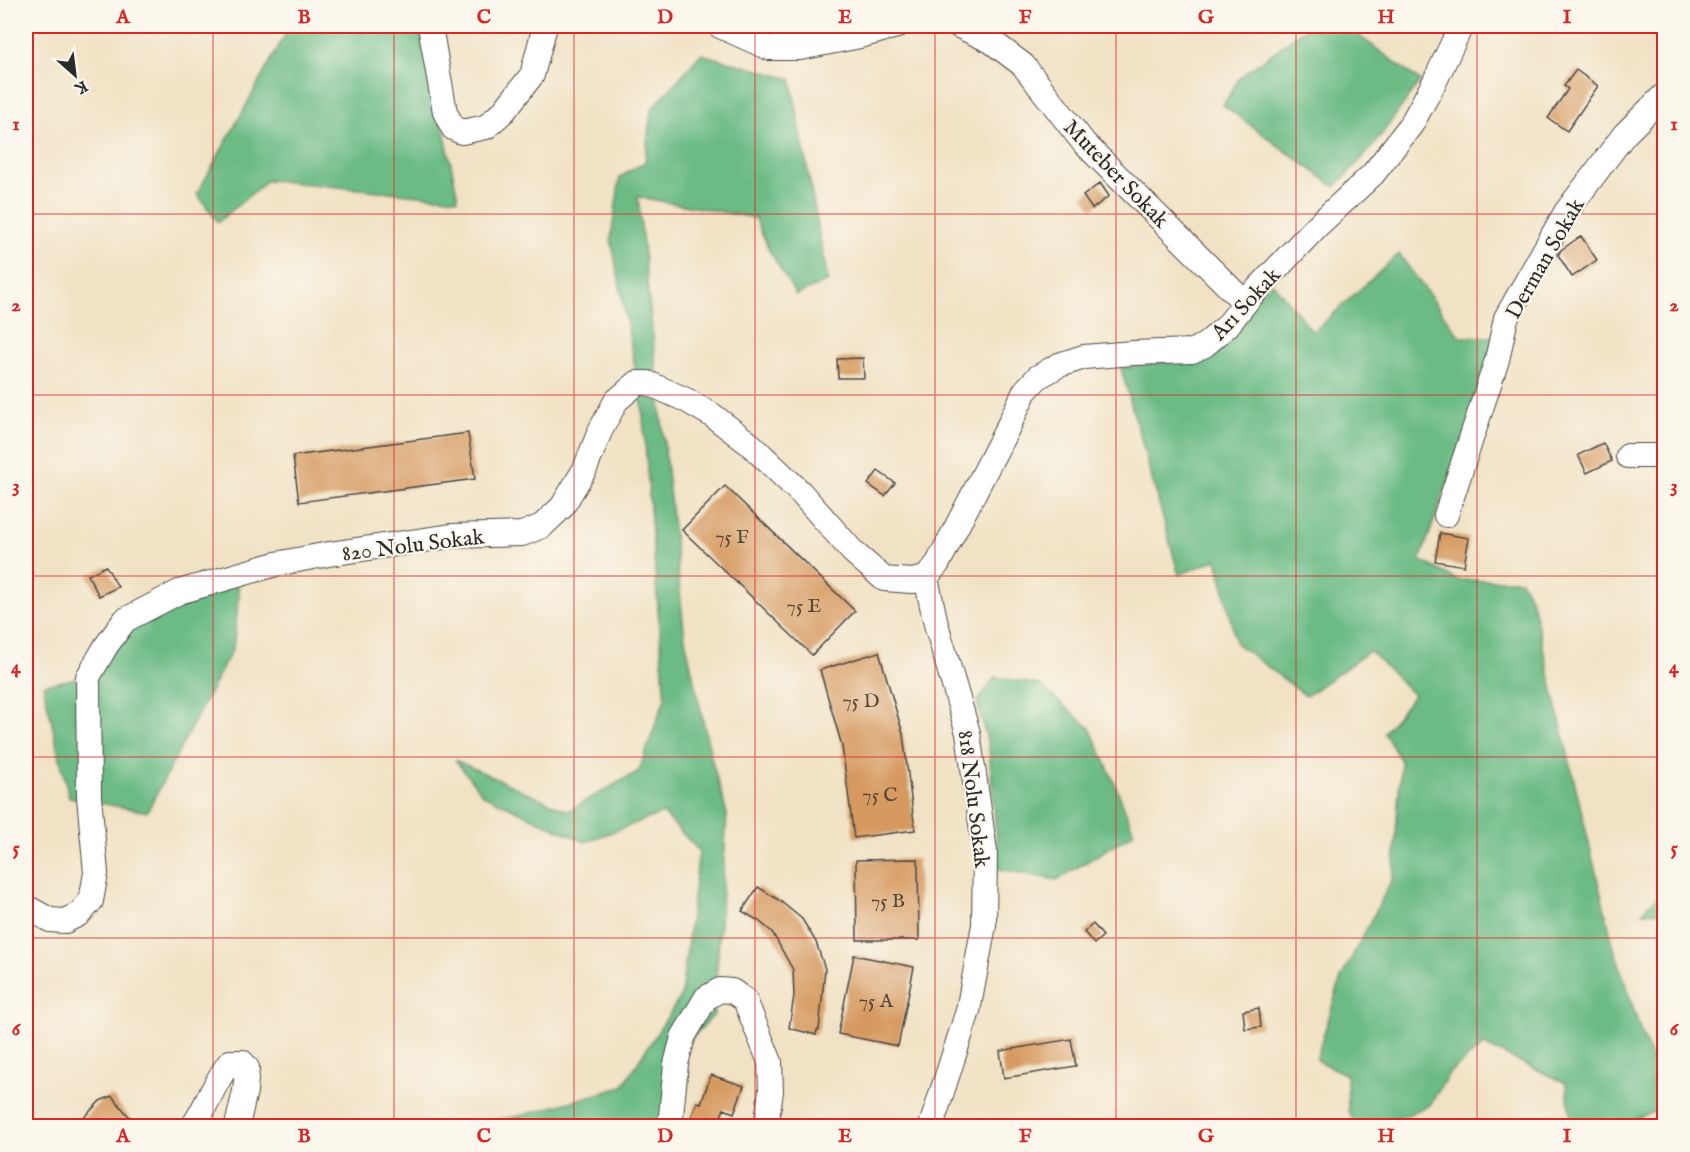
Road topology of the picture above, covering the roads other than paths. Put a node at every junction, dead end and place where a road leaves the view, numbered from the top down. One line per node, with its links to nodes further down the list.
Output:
1 (430, 26): 2 (street)
2 (545, 26)
3 (720, 26): 4 (street)
4 (897, 26)
5 (959, 26): 8 (street, Muteber Sokak)
6 (1461, 26): 8 (street, Arı Sokak)
7 (1665, 95): 11 (street, Derman Sokak)
8 (1245, 303): 12 (street, Arı Sokak)
9 (1628, 456): 10 (street)
10 (1665, 456)
11 (1446, 515)
12 (926, 578): 13 (street, 820 Nolu Sokak); 18 (street, 818 Nolu Sokak)
13 (26, 906)
14 (193, 1126): 15 (street)
15 (237, 1126)
16 (670, 1126): 17 (street)
17 (766, 1126)
18 (931, 1126)

